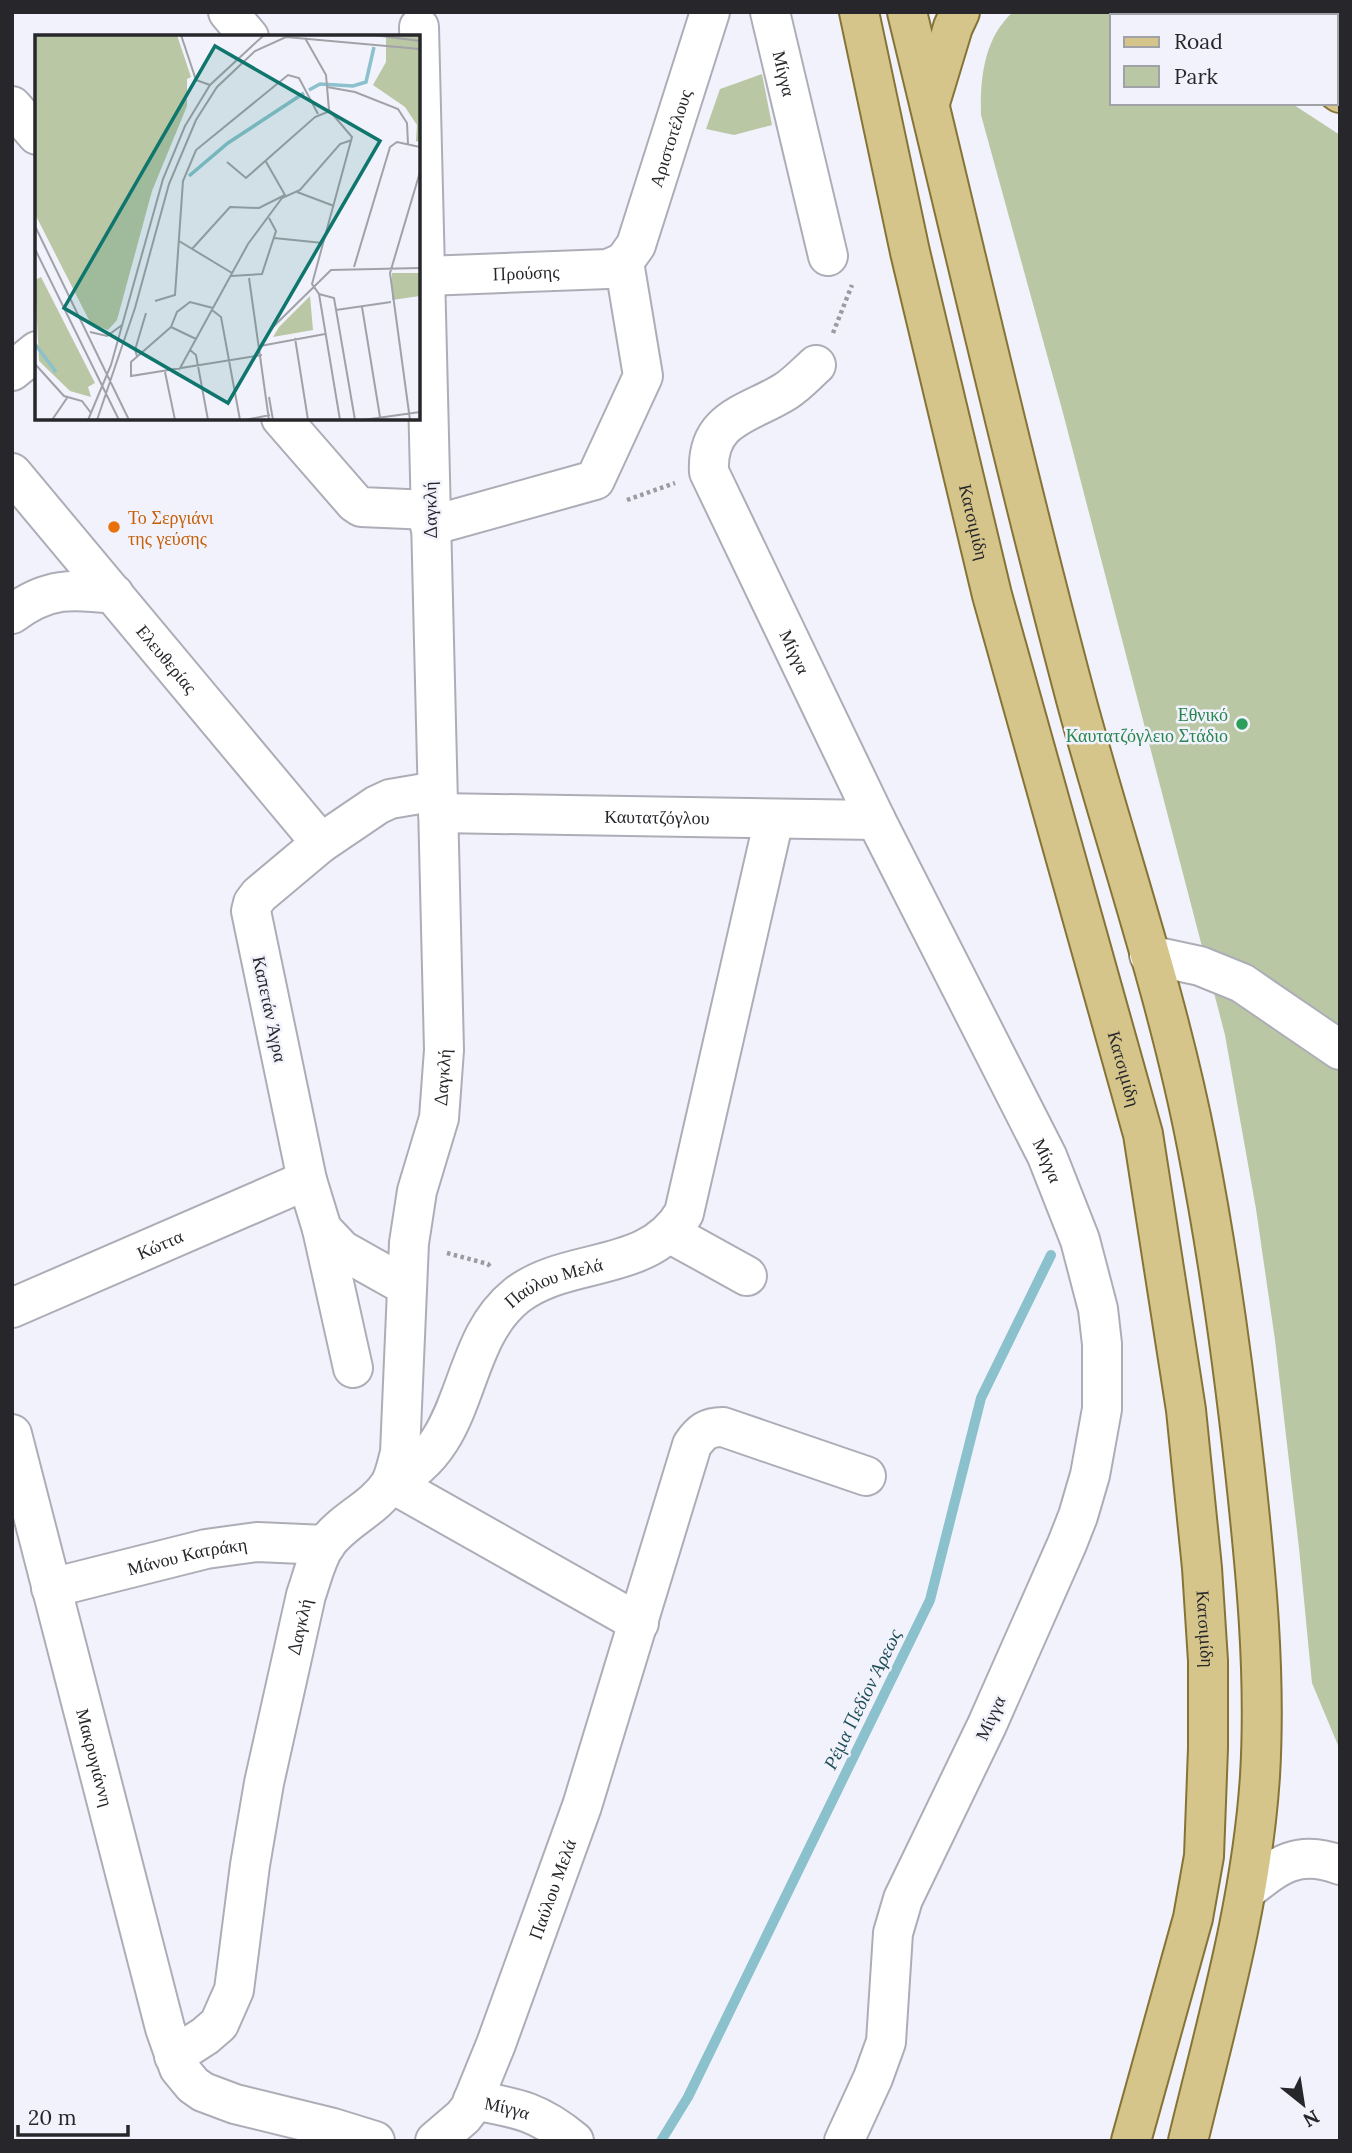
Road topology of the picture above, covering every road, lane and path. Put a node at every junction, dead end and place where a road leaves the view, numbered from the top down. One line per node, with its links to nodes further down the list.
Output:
1 (228, 12): 8 (street)
2 (710, 12): 13 (street, Αριστοτέλους)
3 (770, 12): 14 (street, Μίγγα)
4 (859, 12): 53 (main road, Κατσιμίδη)
5 (907, 12): 9 (main road)
6 (960, 12): 9 (main road)
7 (421, 25): 12 (street, Δαγκλή)
8 (247, 35)
9 (929, 105): 30 (main road)
10 (12, 106): 11 (street)
11 (35, 133)
12 (421, 185): 15 (street, Δαγκλή)
13 (624, 262): 15 (street, Προύσης); 23 (street)
14 (842, 265): 17 (path)
15 (426, 276): 23 (street, Δαγκλή)
16 (35, 353): 18 (street)
17 (816, 365): 21 (street)
18 (12, 371)
19 (283, 420): 23 (street)
20 (12, 472): 24 (street, Ελευθερίας)
21 (709, 472): 22 (path); 28 (street, Μίγγα)
22 (626, 500)
23 (430, 519): 26 (street, Δαγκλή)
24 (114, 594): 25 (street); 29 (street, Ελευθερίας)
25 (12, 614)
26 (438, 802): 27 (street, Καυτατζόγλου); 29 (street, Καπετάν Άγρα); 36 (street, Δαγκλή)
27 (774, 819): 28 (street, Καυτατζόγλου); 34 (street)
28 (876, 820): 52 (street, Μίγγα)
29 (321, 843): 32 (street, Καπετάν Άγρα)
30 (1149, 955): 31 (street); 46 (main road)
31 (1340, 1051)
32 (307, 1180): 33 (street, Καπετάν Άγρα); 37 (street, Κώττα)
33 (322, 1229): 36 (street, Καπετάν Άγρα); 38 (street)
34 (671, 1234): 35 (street); 41 (street, Παύλου Μελά)
35 (747, 1276)
36 (406, 1286): 41 (street, Δαγκλή)
37 (12, 1308)
38 (353, 1368)
39 (12, 1434): 43 (street, Μακρυγιάννη)
40 (866, 1476): 44 (street, Παύλου Μελά)
41 (391, 1483): 42 (street, Δαγκλή); 44 (street)
42 (326, 1545): 43 (street, Μάνου Κατράκη); 47 (street, Δαγκλή)
43 (51, 1588): 47 (street, Μακρυγιάννη)
44 (639, 1623): 48 (street, Παύλου Μελά)
45 (1340, 1865): 46 (street)
46 (1245, 1891): 54 (main road)
47 (180, 2067): 49 (street)
48 (474, 2100): 50 (street, Παύλου Μελά); 51 (street, Μίγγα)
49 (374, 2141)
50 (435, 2141)
51 (574, 2141)
52 (845, 2141)
53 (1130, 2141)
54 (1188, 2141)

